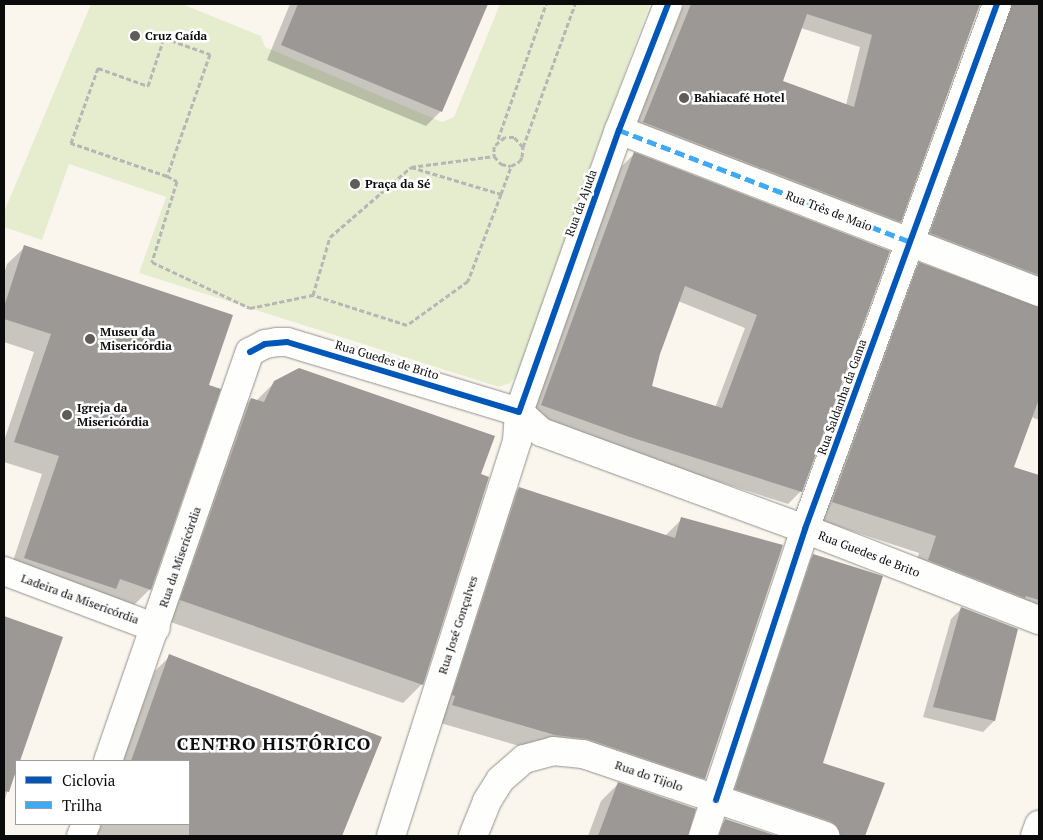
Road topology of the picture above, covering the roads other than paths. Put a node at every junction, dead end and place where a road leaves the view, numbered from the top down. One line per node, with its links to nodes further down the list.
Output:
1 (668, 4): 3 (street, Rua da Ajuda)
2 (997, 4): 4 (street, Rua Saldanha da Gama)
3 (619, 130): 4 (street, Rua Três de Maio); 7 (street, Rua da Ajuda)
4 (911, 242): 5 (street, Rua Três de Maio); 8 (street, Rua Saldanha da Gama)
5 (1039, 292)
6 (250, 352): 7 (street, Rua Guedes de Brito); 11 (street, Rua da Misericórdia)
7 (519, 412): 8 (street, Rua Guedes de Brito); 15 (street, Rua José Gonçalves)
8 (806, 529): 10 (street, Rua Guedes de Brito); 13 (street, Rua Saldanha da Gama)
9 (4, 571): 11 (street, Ladeira da Misericórdia)
10 (1039, 620)
11 (156, 628): 12 (street, Rua da Misericórdia)
12 (108, 760)
13 (716, 800): 16 (street, Rua do Tijolo); 17 (street, Rua Saldanha da Gama); 18 (street, Rua do Tijolo)
14 (1039, 824): 19 (street)
15 (391, 836)
16 (473, 836)
17 (703, 836)
18 (826, 836)
19 (1035, 836)

